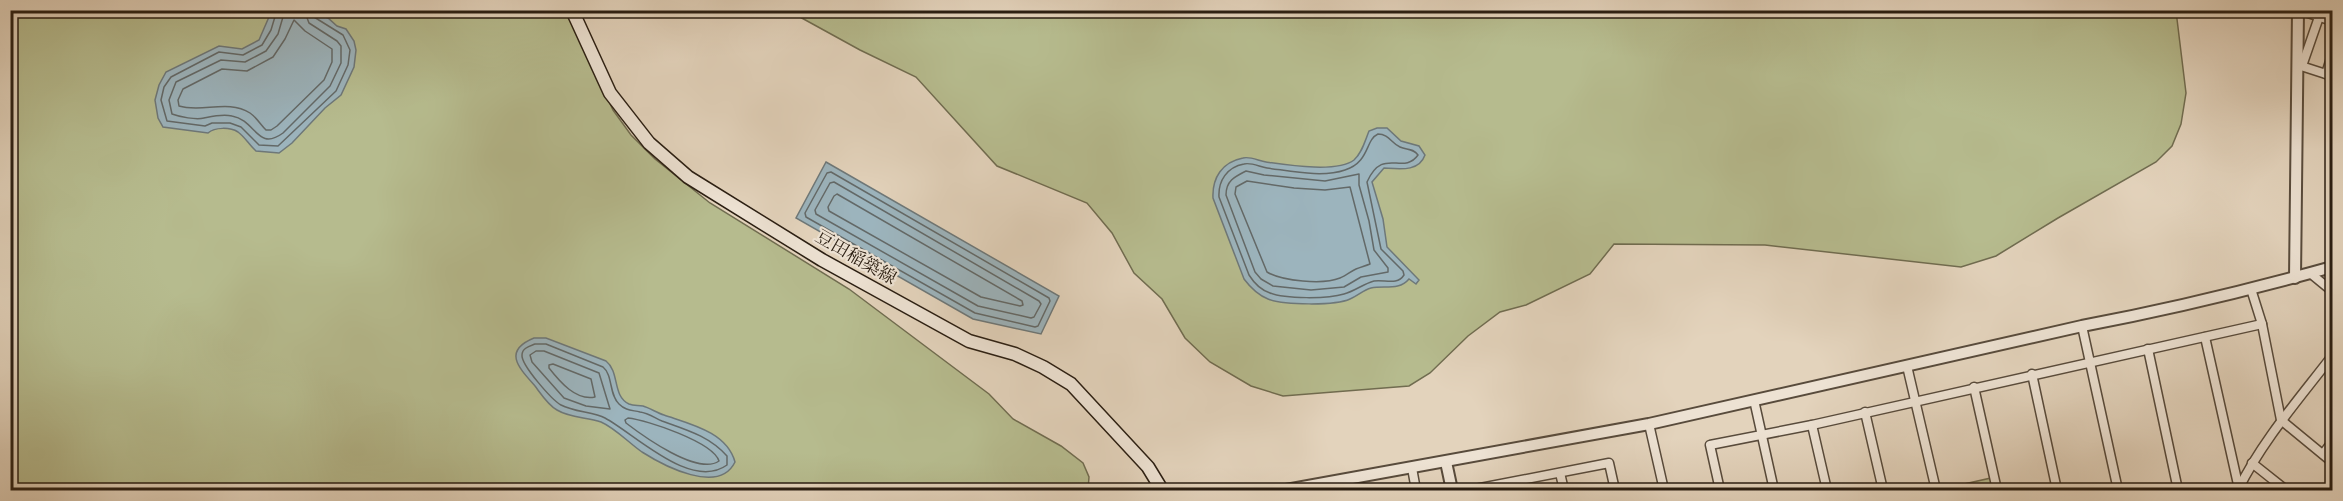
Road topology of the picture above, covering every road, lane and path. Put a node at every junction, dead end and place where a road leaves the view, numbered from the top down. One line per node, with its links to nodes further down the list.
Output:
1 (572, 10): 38 (main road, 豆田稲築線)
2 (2298, 10): 3 (street); 6 (street)
3 (2316, 14): 4 (street); 6 (street)
4 (2332, 21)
5 (2332, 55): 7 (street)
6 (2300, 66): 7 (street); 10 (street)
7 (2330, 75)
8 (2332, 267): 9 (street)
9 (2310, 273): 10 (street); 12 (street)
10 (2295, 278): 11 (street)
11 (2251, 289): 13 (street); 14 (street)
12 (2332, 291)
13 (2262, 324): 15 (street); 25 (street)
14 (2082, 326): 18 (street); 19 (street)
15 (2205, 337): 16 (street); 55 (street)
16 (2148, 349): 18 (street); 54 (street)
17 (2332, 356): 25 (street)
18 (2089, 362): 20 (street); 53 (street)
19 (1907, 366): 22 (street); 23 (street)
20 (2032, 374): 21 (street); 52 (street)
21 (1974, 387): 23 (street); 51 (street)
22 (1754, 400): 26 (street); 28 (street)
23 (1916, 400): 24 (street); 50 (street)
24 (1865, 412): 27 (street); 49 (street)
25 (2282, 420): 30 (street); 33 (street)
26 (1649, 424): 31 (street); 45 (street)
27 (1812, 425): 28 (street); 48 (street)
28 (1761, 434): 46 (street); 47 (street)
29 (2332, 442): 30 (street)
30 (2323, 454): 32 (street)
31 (1446, 462): 34 (street); 41 (street)
32 (2332, 462)
33 (2252, 464): 55 (street); 56 (street)
34 (1412, 468): 36 (street); 40 (street)
35 (1560, 472): 37 (street); 43 (street); 44 (street)
36 (1346, 485): 39 (street)
37 (1514, 486): 42 (street)
38 (1162, 490)
39 (1286, 490)
40 (1416, 490)
41 (1452, 490)
42 (1470, 490)
43 (1564, 490)
44 (1615, 490)
45 (1664, 490)
46 (1720, 490)
47 (1774, 490)
48 (1827, 490)
49 (1883, 490)
50 (1936, 490)
51 (1996, 490)
52 (2057, 490)
53 (2118, 490)
54 (2178, 490)
55 (2239, 490)
56 (2286, 490)

